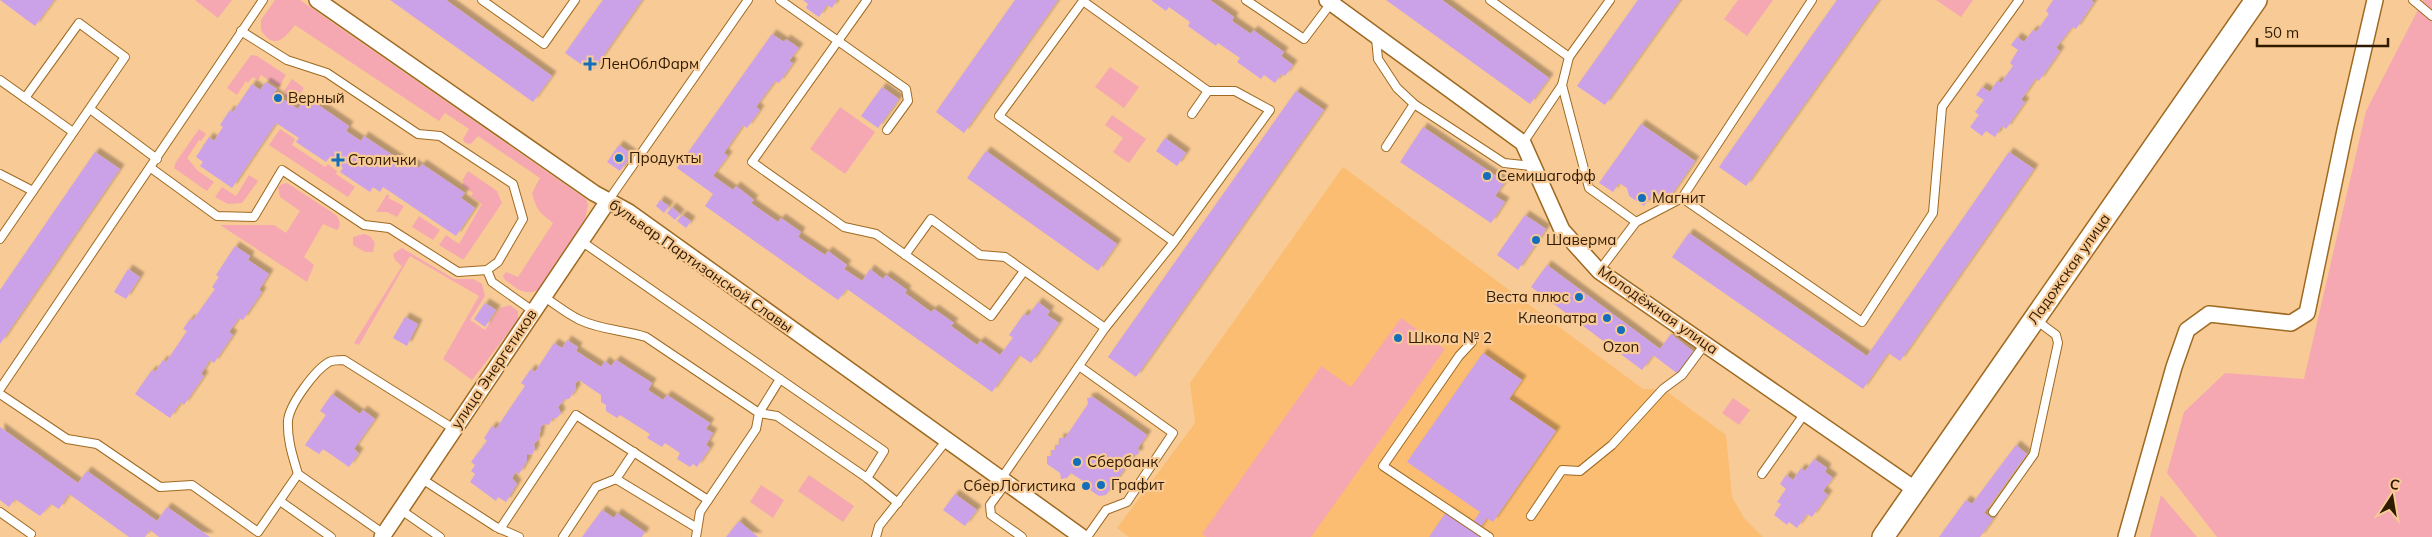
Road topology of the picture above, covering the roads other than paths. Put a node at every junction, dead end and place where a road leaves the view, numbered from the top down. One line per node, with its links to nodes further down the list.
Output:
1 (263, 0): 18 (lane)
2 (317, 0): 39 (street, бульвар Партизанской Славы)
3 (482, 0): 4 (lane)
4 (575, 0)
5 (748, 0): 39 (lane)
6 (780, 0): 20 (lane)
7 (867, 0): 20 (lane)
8 (1246, 0): 16 (lane)
9 (1490, 0): 21 (lane)
10 (1610, 0): 21 (lane)
11 (1812, 0): 38 (lane)
12 (2019, 0): 38 (lane)
13 (2256, 0): 50 (street, Ладожская улица)
14 (2375, 0): 92 (street)
15 (2413, 0): 17 (lane)
16 (1329, 1): 19 (street)
17 (2432, 16)
18 (241, 31): 33 (lane); 45 (lane)
19 (1376, 36): 26 (lane); 31 (street)
20 (838, 40): 29 (lane); 44 (lane)
21 (1569, 57): 23 (lane)
22 (0, 80): 25 (lane)
23 (1562, 85): 31 (lane); 40 (lane)
24 (1208, 91): 28 (lane); 43 (lane); 43 (lane)
25 (25, 98): 27 (lane); 30 (lane)
26 (1414, 104): 32 (lane); 34 (lane)
27 (90, 109): 30 (lane); 33 (lane)
28 (1192, 114)
29 (888, 130)
30 (73, 132): 37 (lane)
31 (1523, 143): 34 (street, Молодёжная улица)
32 (1386, 147)
33 (157, 159): 35 (lane)
34 (1532, 166): 47 (street, Молодёжная улица)
35 (151, 168): 45 (lane); 56 (lane)
36 (0, 174): 37 (lane)
37 (33, 192): 41 (lane)
38 (1682, 198): 40 (lane)
39 (608, 201): 42 (street, улица Энергетиков); 61 (street, бульвар Партизанской Славы)
40 (1636, 222): 47 (lane)
41 (0, 239)
42 (581, 240): 48 (street, улица Энергетиков); 55 (lane)
43 (1174, 242): 51 (lane)
44 (905, 255): 46 (lane); 46 (lane)
45 (487, 270): 49 (lane)
46 (1024, 270): 51 (lane)
47 (1600, 271): 53 (street, Молодёжная улица)
48 (543, 296): 49 (street, улица Энергетиков); 58 (lane)
49 (533, 311): 60 (street, улица Энергетиков)
50 (2034, 319): 69 (street, Ладожская улица); 75 (lane)
51 (1106, 328): 54 (lane)
52 (1472, 342): 90 (lane)
53 (1705, 344): 59 (street, Молодёжная улица); 76 (lane)
54 (1079, 366): 68 (lane); 89 (lane)
55 (780, 379): 58 (lane); 66 (lane)
56 (0, 389)
57 (0, 394): 71 (lane)
58 (759, 413): 66 (lane); 70 (lane)
59 (1805, 413): 64 (lane); 69 (street, Молодёжная улица)
60 (454, 429): 63 (lane); 65 (street, улица Энергетиков)
61 (946, 441): 68 (street, бульвар Партизанской Славы); 72 (lane)
62 (634, 452): 67 (lane); 70 (lane); 78 (lane)
63 (298, 474): 71 (lane); 80 (lane)
64 (1762, 474)
65 (422, 478): 73 (street, улица Энергетиков); 78 (lane)
66 (867, 478): 72 (lane)
67 (616, 479): 77 (lane); 84 (lane)
68 (1004, 481): 87 (lane); 88 (street, бульвар Партизанской Славы)
69 (1916, 490): 91 (street, Ладожская улица)
70 (708, 500): 77 (lane)
71 (280, 501): 81 (lane)
72 (898, 503): 86 (lane)
73 (401, 510): 80 (street, улица Энергетиков); 82 (lane)
74 (0, 512): 79 (lane)
75 (1993, 512)
76 (1531, 516)
77 (697, 528): 85 (lane)
78 (500, 529): 83 (lane)
79 (30, 534)
80 (383, 536)
81 (332, 537)
82 (440, 537)
83 (519, 537)
84 (564, 537)
85 (696, 537)
86 (876, 537)
87 (1022, 537)
88 (1082, 537)
89 (1087, 537)
90 (1489, 537)
91 (1883, 537)
92 (2126, 537)

